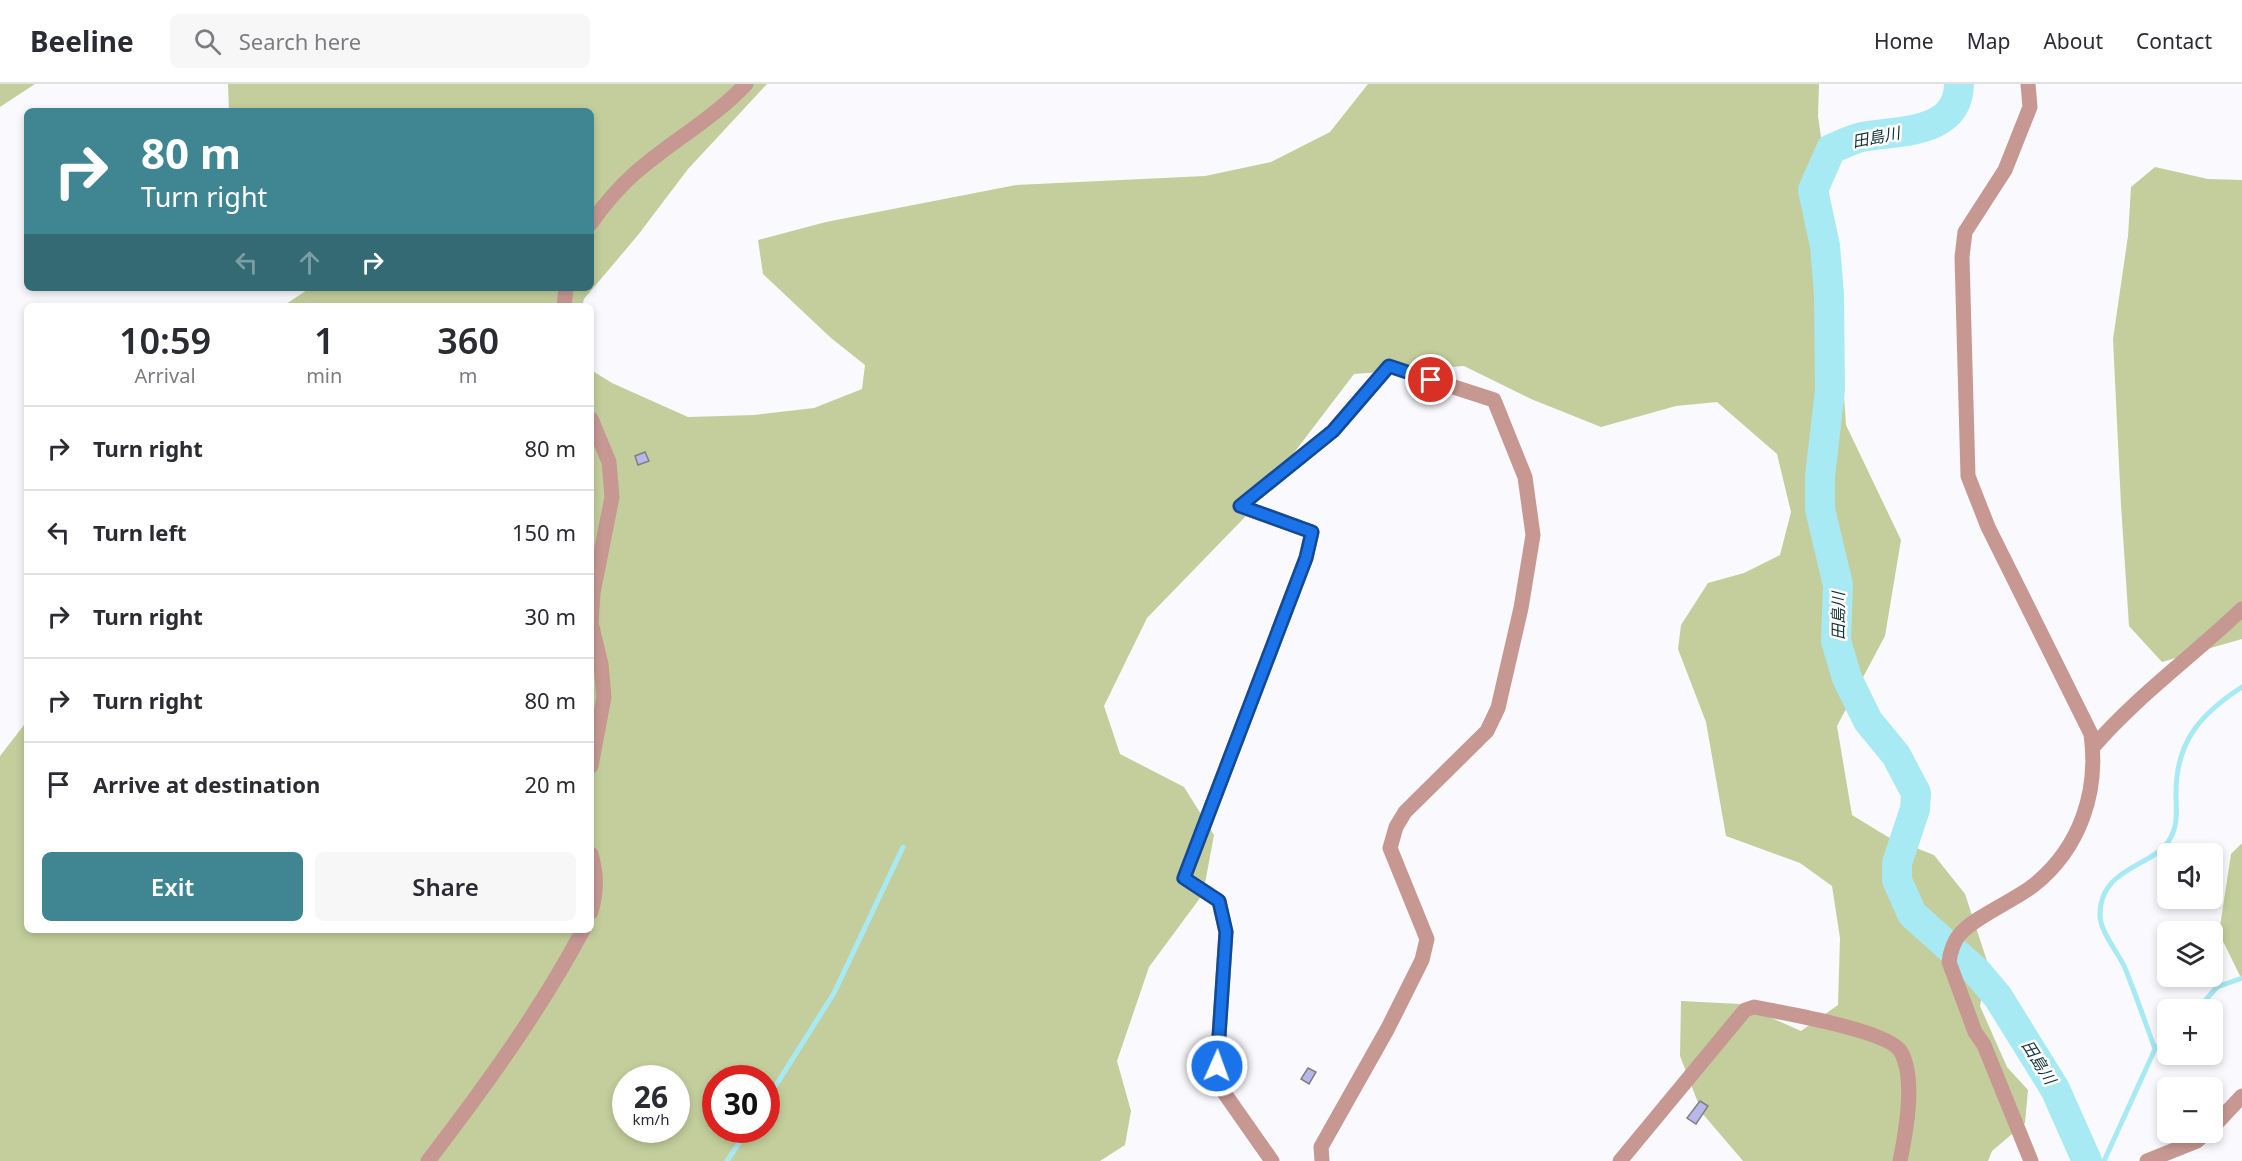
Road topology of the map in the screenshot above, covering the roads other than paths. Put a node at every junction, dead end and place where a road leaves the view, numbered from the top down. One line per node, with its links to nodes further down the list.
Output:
1 (746, 84): 3 (street)
2 (2028, 84): 8 (street)
3 (594, 219)
4 (594, 426): 5 (street)
5 (594, 588)
6 (2242, 609): 8 (street)
7 (594, 635): 9 (street)
8 (2093, 747): 21 (street)
9 (594, 750)
10 (594, 864): 11 (street)
11 (594, 902)
12 (581, 933): 16 (street)
13 (2242, 1096): 14 (street)
14 (2223, 1116)
15 (2192, 1143): 22 (street)
16 (428, 1161)
17 (1272, 1161): 18 (street)
18 (1322, 1161)
19 (1620, 1161): 20 (street)
20 (1900, 1161)
21 (2031, 1161)
22 (2147, 1161)

